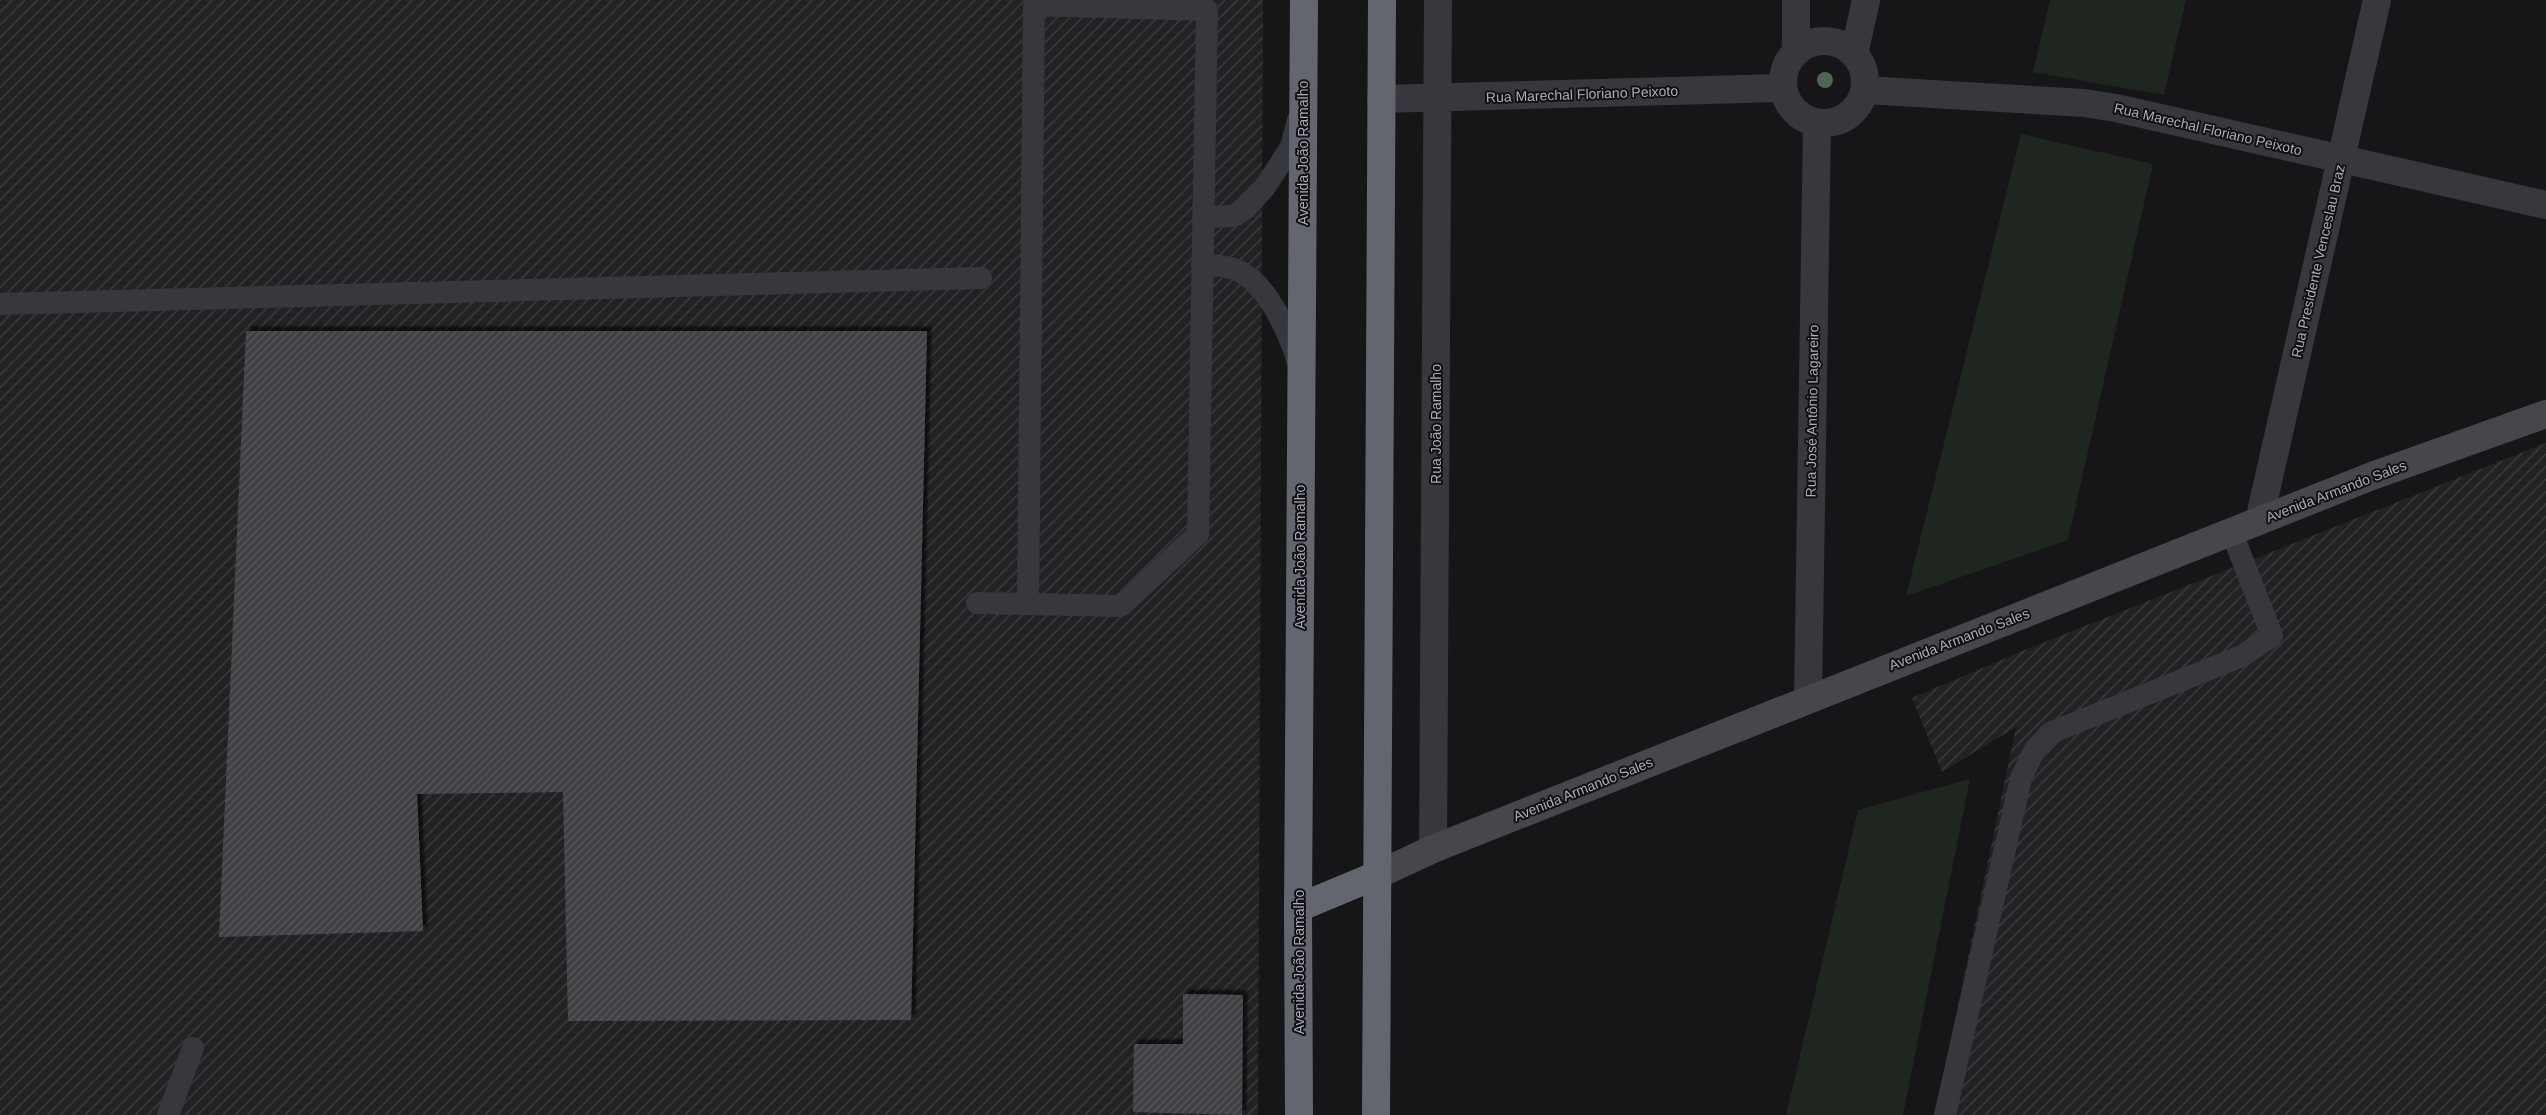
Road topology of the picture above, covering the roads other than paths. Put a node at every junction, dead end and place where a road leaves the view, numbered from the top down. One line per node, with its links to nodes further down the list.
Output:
1 (1304, 0): 13 (highway, Avenida João Ramalho)
2 (1382, 0): 12 (highway)
3 (1438, 0): 11 (street, Rua João Ramalho)
4 (1796, 0): 7 (street)
5 (1866, 0): 8 (street)
6 (2377, 0): 15 (street, Rua Presidente Venceslau Braz)
7 (1796, 52): 8 (street); 9 (street)
8 (1854, 54): 10 (street)
9 (1783, 88): 11 (street, Rua Marechal Floriano Peixoto); 14 (street)
10 (1865, 90): 14 (street); 15 (street, Rua Marechal Floriano Peixoto)
11 (1437, 98): 12 (street, Rua Marechal Floriano Peixoto); 28 (street, Rua João Ramalho)
12 (1381, 99): 29 (highway)
13 (1303, 101): 17 (lane); 21 (highway, Avenida João Ramalho)
14 (1817, 123): 27 (street, Rua José Antônio Lagareiro)
15 (2341, 159): 16 (street, Rua Marechal Floriano Peixoto); 23 (street, Rua Presidente Venceslau Braz)
16 (2546, 205)
17 (1204, 217): 18 (lane); 26 (lane)
18 (1202, 264): 21 (lane); 26 (lane)
19 (981, 278): 20 (lane)
20 (0, 304)
21 (1301, 374): 30 (highway, Avenida João Ramalho)
22 (2546, 414): 23 (street, Avenida Armando Sales)
23 (2260, 521): 24 (street, Avenida Armando Sales)
24 (2232, 533): 27 (street, Avenida Armando Sales); 35 (lane)
25 (976, 604): 26 (lane)
26 (1028, 604)
27 (1808, 698): 28 (street, Avenida Armando Sales)
28 (1433, 849): 29 (street, Avenida Armando Sales)
29 (1377, 875): 30 (highway); 34 (highway)
30 (1298, 908): 33 (highway, Avenida João Ramalho)
31 (193, 1048): 32 (lane)
32 (168, 1115)
33 (1299, 1115)
34 (1376, 1115)
35 (1945, 1115)

